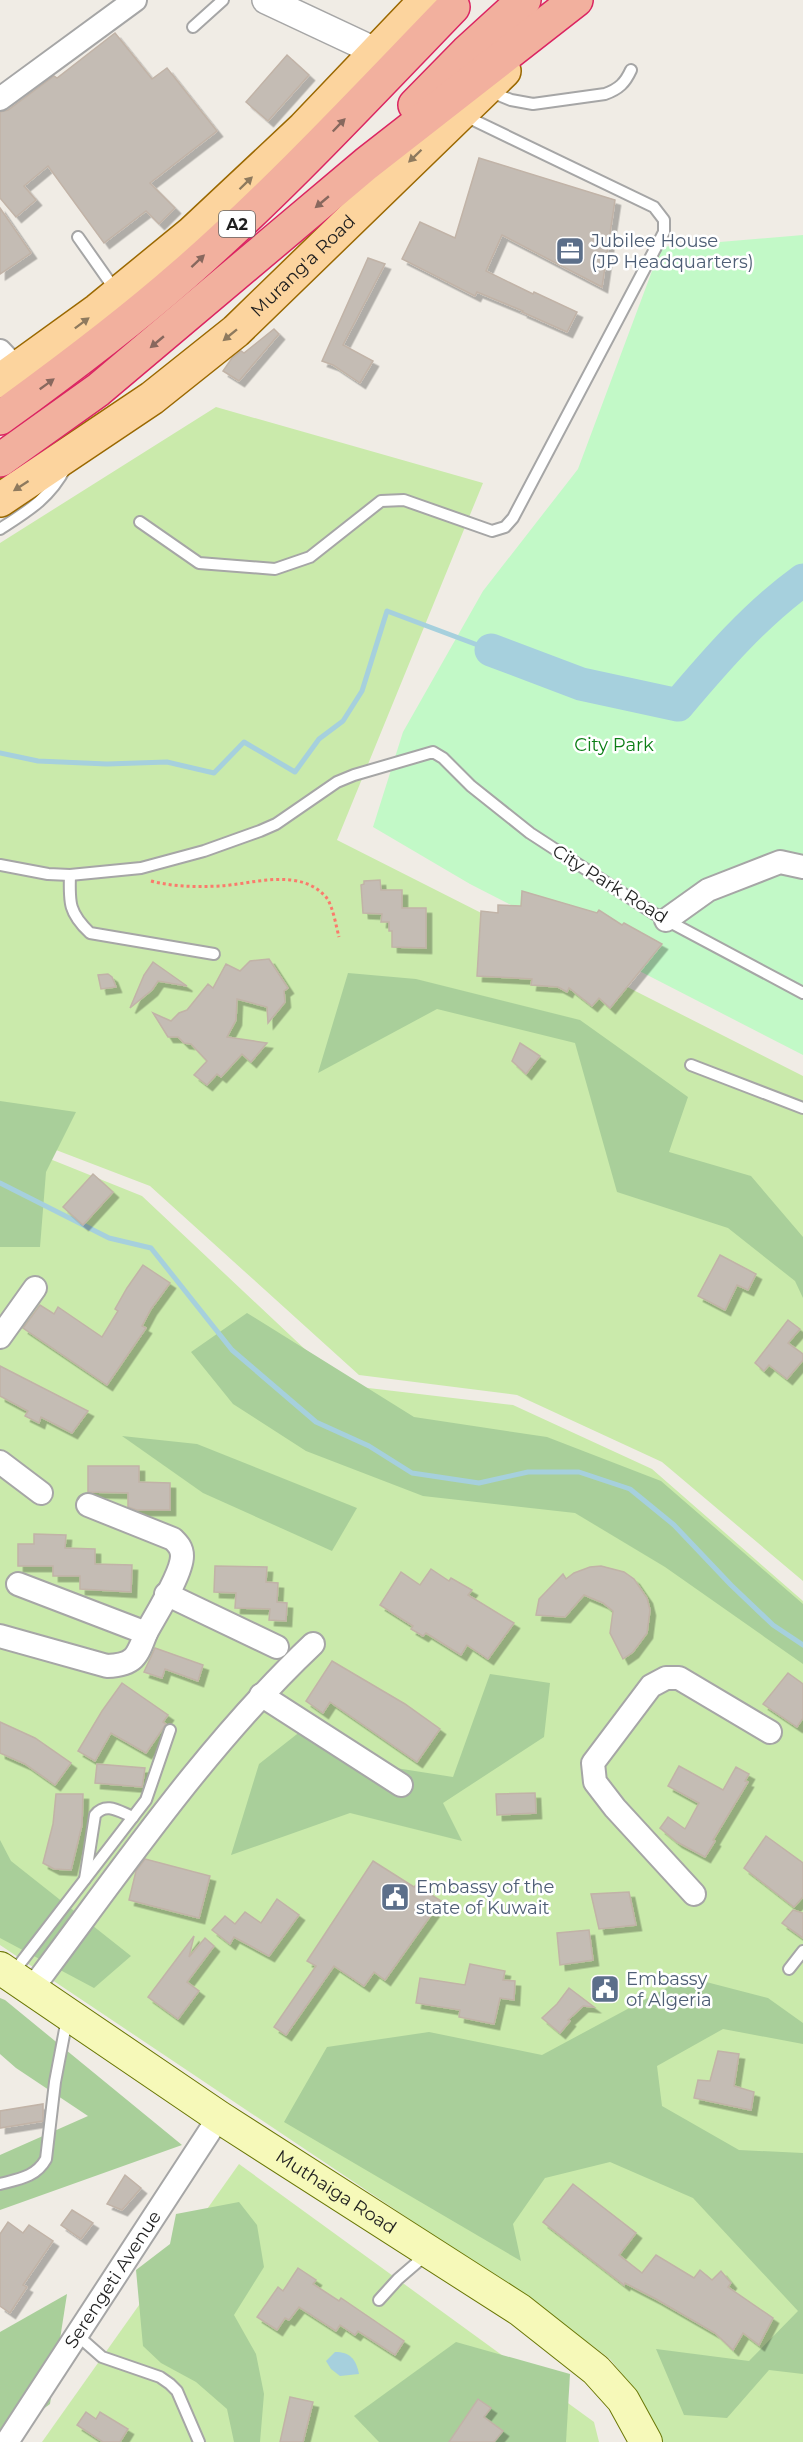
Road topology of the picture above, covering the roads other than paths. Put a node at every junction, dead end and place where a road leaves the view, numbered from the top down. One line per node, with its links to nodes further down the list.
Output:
1 (135, 0): 13 (street)
2 (223, 0): 8 (lane)
3 (266, 0): 9 (street)
4 (501, 0): 10 (main road, Murang'a Road)
5 (525, 0): 10 (highway, Murang'a Road)
6 (578, 0): 12 (main road, Murang'a Road); 15 (highway, Murang'a Road / A2)
7 (440, 3): 9 (main road); 19 (highway, A2, one-way to 7)
8 (193, 27)
9 (377, 52): 17 (main road, one-way to 9)
10 (467, 52): 15 (highway, Murang'a Road)
11 (631, 70): 12 (lane)
12 (485, 90): 14 (main road, Murang'a Road)
13 (0, 99)
14 (460, 113): 20 (main road, Murang'a Road, one-way to 20); 23 (lane)
15 (366, 164): 21 (highway, Murang'a Road / A2, one-way to 21)
16 (78, 237): 17 (lane)
17 (118, 294): 18 (main road, one-way to 17)
18 (6, 367)
19 (0, 418)
20 (74, 451): 22 (main road, Murang'a Road, one-way to 22); 24 (lane)
21 (0, 460)
22 (0, 500)
23 (140, 522)
24 (0, 529)
25 (0, 865): 27 (lane)
26 (803, 867): 28 (street)
27 (70, 875): 28 (lane, City Park Road); 29 (lane)
28 (666, 920): 30 (lane, City Park Road)
29 (214, 954)
30 (803, 993)
31 (691, 1065): 32 (lane)
32 (803, 1108)
33 (35, 1288): 34 (street)
34 (0, 1337)
35 (0, 1462): 36 (street)
36 (41, 1493)
37 (88, 1505): 39 (street)
38 (18, 1584): 40 (street)
39 (166, 1594): 40 (street); 43 (street)
40 (146, 1633): 41 (street)
41 (0, 1636)
42 (313, 1644): 44 (street)
43 (277, 1647)
44 (261, 1695): 47 (street); 53 (street)
45 (170, 1730): 48 (lane)
46 (770, 1732): 50 (street)
47 (401, 1785)
48 (134, 1817): 49 (lane); 49 (lane)
49 (85, 1880): 53 (lane)
50 (694, 1894)
51 (803, 1951): 52 (lane)
52 (789, 1969)
53 (14, 1978): 54 (main road, Muthaiga Road)
54 (68, 2016): 55 (main road, Muthaiga Road); 56 (lane)
55 (219, 2117): 57 (main road, Muthaiga Road); 59 (street, Serengeti Avenue)
56 (0, 2184)
57 (429, 2252): 58 (lane); 62 (main road, Muthaiga Road)
58 (379, 2300)
59 (77, 2335): 60 (street, Serengeti Avenue); 61 (lane)
60 (7, 2442)
61 (200, 2442)
62 (646, 2442)

